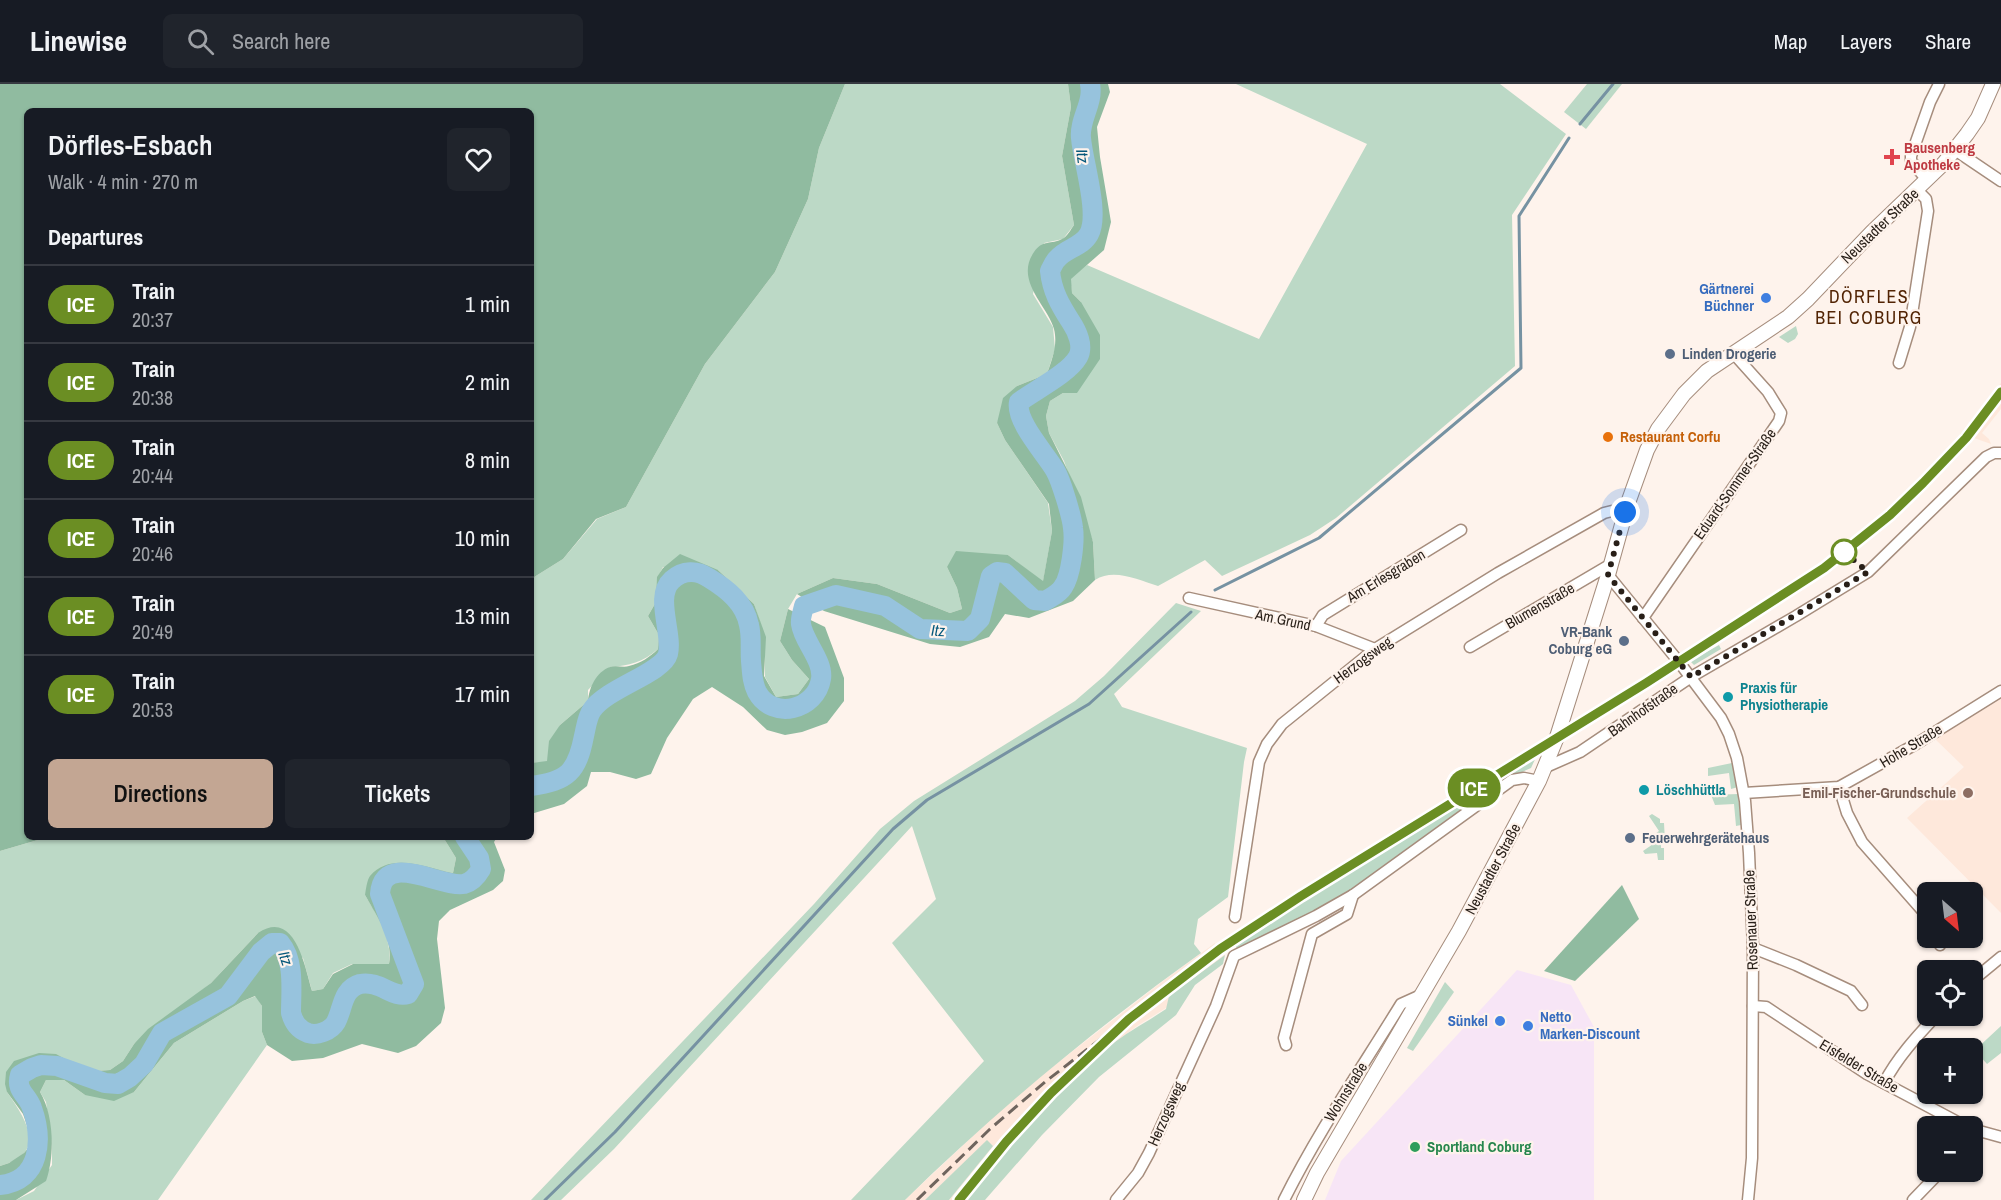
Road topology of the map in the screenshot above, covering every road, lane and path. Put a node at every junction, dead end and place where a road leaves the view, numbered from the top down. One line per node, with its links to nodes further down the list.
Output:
1 (1939, 84): 5 (street)
2 (1993, 84): 3 (street, Neustadter Straße)
3 (1956, 150): 4 (street); 5 (street, Neustadter Straße)
4 (2001, 181)
5 (1922, 185): 6 (street, Neustadter Straße); 7 (street)
6 (1733, 353): 9 (street, Neustadter Straße); 13 (street, Eduard-Sommer-Straße)
7 (1899, 363)
8 (1997, 453): 17 (street, Bahnhofstraße)
9 (1625, 512): 11 (street, Neustadter Straße); 16 (street, Herzogsweg)
10 (1461, 531): 14 (street, Am Erlesgraben)
11 (1609, 570): 13 (street, Rosenauer Straße); 15 (street, Blumenstraße); 19 (street, Neustadter Straße)
12 (1189, 598): 14 (street, Am Grund)
13 (1643, 618): 17 (street, Rosenauer Straße)
14 (1316, 626): 16 (street, Am Grund)
15 (1470, 647)
16 (1375, 649): 25 (street, Herzogsweg)
17 (1691, 677): 19 (street, Bahnhofstraße); 22 (street, Rosenauer Straße)
18 (2001, 692): 21 (street, Hohe Straße)
19 (1546, 767): 20 (street, Neustadter Straße)
20 (1539, 781): 23 (street); 29 (street, Neustadter Straße)
21 (1839, 787): 22 (street, Hohe Straße); 24 (street)
22 (1744, 793): 26 (street, Rosenauer Straße)
23 (1353, 895): 33 (street); 39 (street, Herzogsweg)
24 (1917, 904)
25 (1235, 917)
26 (1753, 948): 30 (street); 31 (street, Rosenauer Straße)
27 (2001, 957): 28 (street)
28 (1983, 972)
29 (1421, 995): 40 (street, Wohnstraße); 41 (street, Neustadter Straße)
30 (1862, 1005)
31 (1753, 1006): 34 (street, Eisfelder Straße); 42 (street, Rosenauer Straße)
32 (1927, 1026): 34 (street)
33 (1286, 1045)
34 (1884, 1083): 35 (street, Eisfelder Straße)
35 (1946, 1116)
36 (1983, 1132): 37 (street)
37 (2001, 1137)
38 (1930, 1182): 43 (street)
39 (1116, 1200)
40 (1284, 1200)
41 (1304, 1200)
42 (1748, 1200)
43 (1913, 1200)

